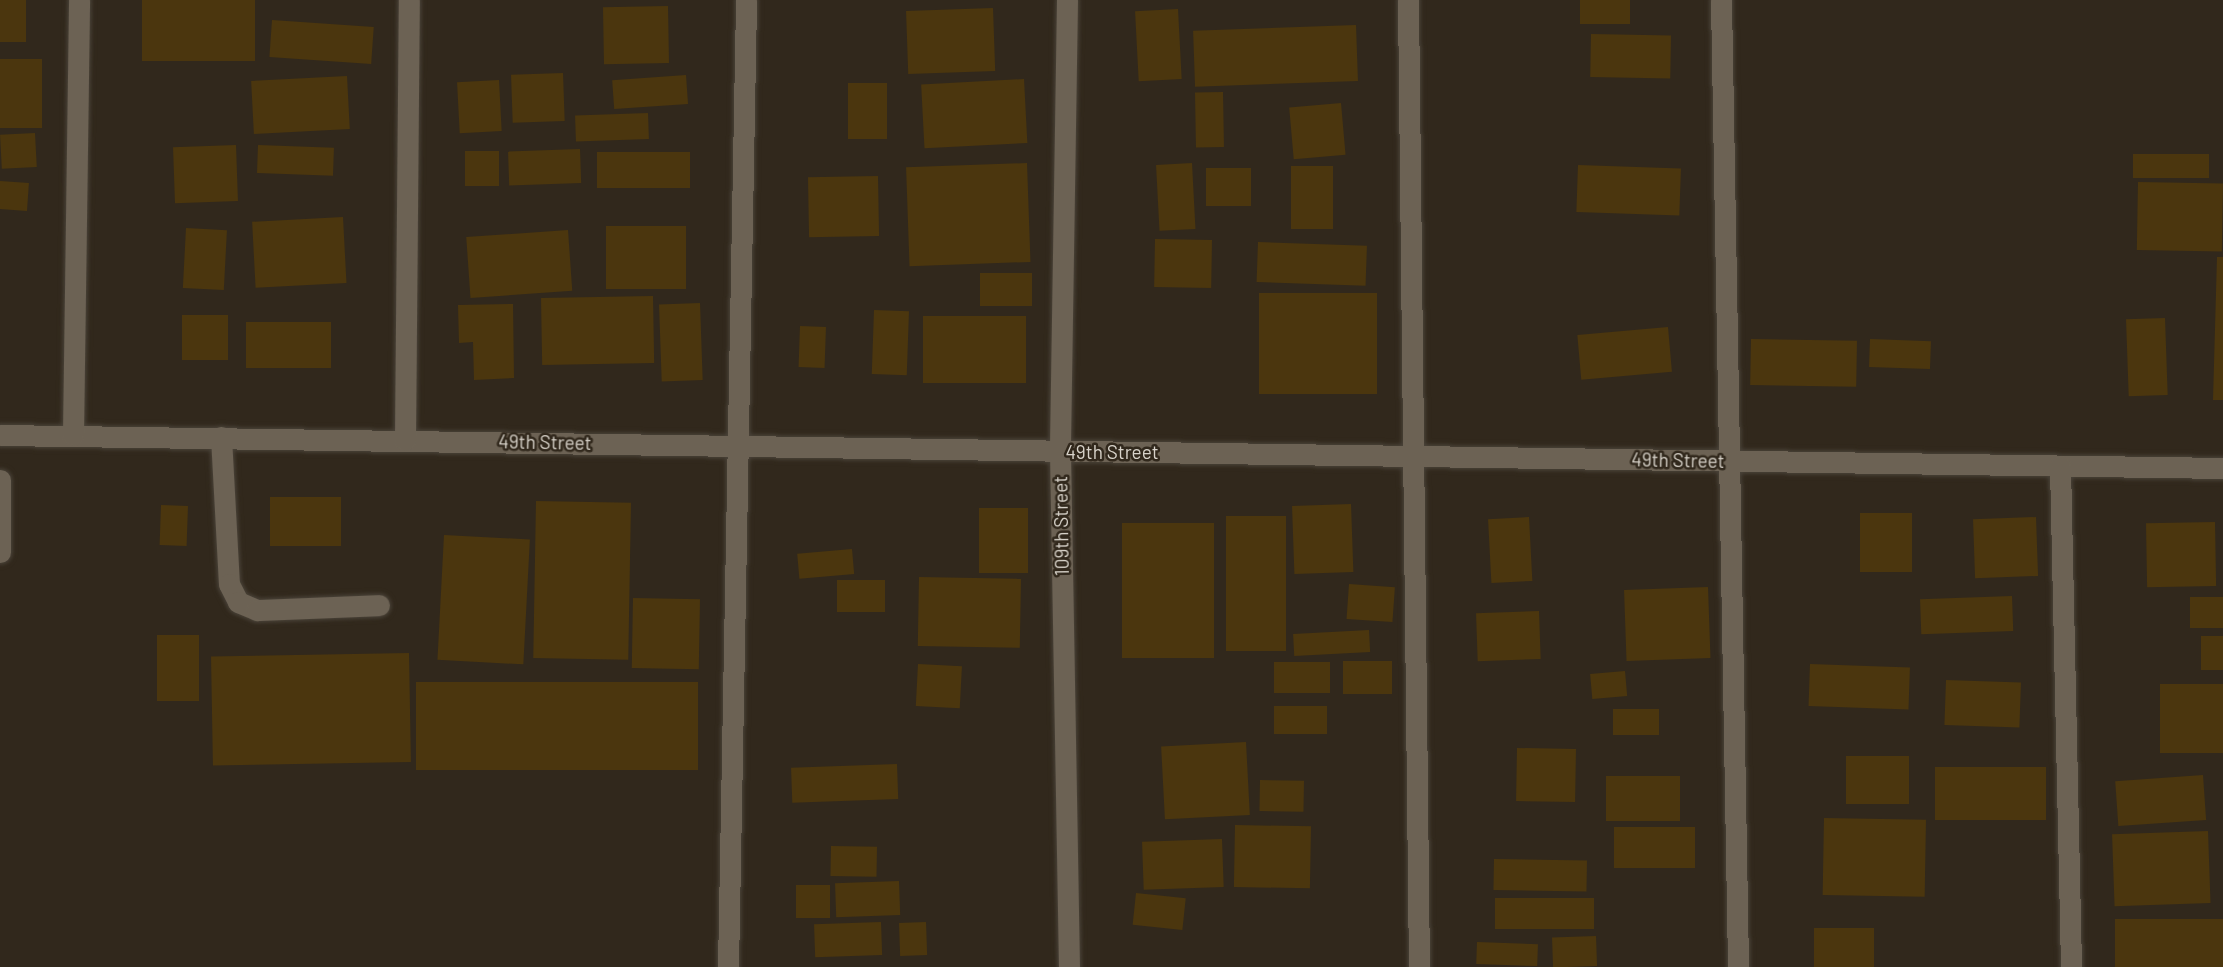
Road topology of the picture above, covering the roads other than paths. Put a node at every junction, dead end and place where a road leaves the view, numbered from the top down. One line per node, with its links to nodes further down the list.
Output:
1 (79, 0): 8 (street)
2 (409, 0): 10 (street)
3 (746, 0): 11 (street)
4 (1067, 0): 12 (street, 109th Street)
5 (1408, 0): 13 (street)
6 (1721, 0): 14 (street)
7 (0, 435): 8 (street, 49th Street)
8 (73, 435): 9 (street, 49th Street)
9 (221, 437): 10 (street, 49th Street); 19 (street)
10 (405, 440): 11 (street, 49th Street)
11 (738, 445): 12 (street, 49th Street); 20 (street)
12 (1060, 452): 13 (street, 49th Street); 21 (street, 109th Street)
13 (1413, 454): 14 (street, 49th Street); 22 (street)
14 (1728, 461): 15 (street, 49th Street); 23 (street)
15 (2060, 466): 16 (street, 49th Street); 24 (street)
16 (2223, 468)
17 (0, 480): 18 (street)
18 (0, 552)
19 (379, 605)
20 (728, 967)
21 (1069, 967)
22 (1419, 967)
23 (1738, 967)
24 (2071, 967)

